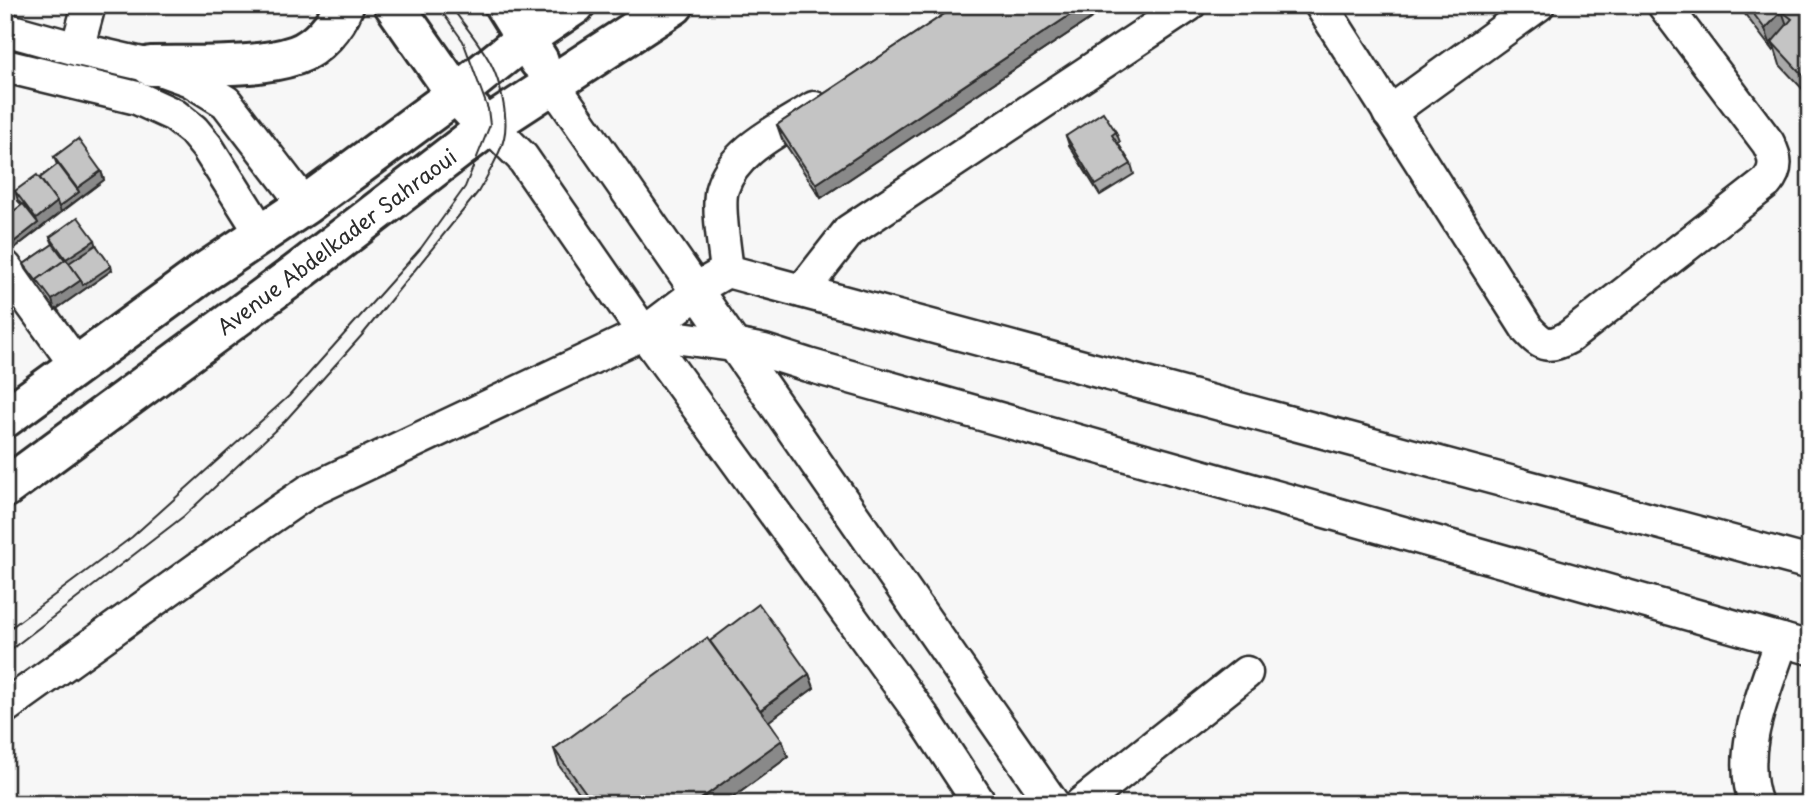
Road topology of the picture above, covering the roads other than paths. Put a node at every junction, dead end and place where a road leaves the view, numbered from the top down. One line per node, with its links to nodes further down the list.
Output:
1 (89, 5): 13 (street)
2 (344, 5): 15 (main road)
3 (394, 5): 17 (main road)
4 (504, 5): 12 (main road)
5 (575, 5): 12 (main road)
6 (674, 5): 16 (main road, Avenue Abdelkader Sahraoui)
7 (1189, 5): 25 (street)
8 (1321, 5): 19 (street)
9 (1538, 5): 19 (street)
10 (1664, 5): 19 (street)
11 (5, 29): 13 (street)
12 (526, 38): 16 (main road); 17 (main road)
13 (77, 48): 15 (street)
14 (5, 65): 22 (street)
15 (151, 66): 21 (street)
16 (553, 84): 20 (main road, Avenue Abdelkader Sahraoui); 26 (street)
17 (456, 94): 20 (main road); 21 (main road)
18 (832, 96): 24 (street)
19 (1389, 113)
20 (490, 125): 27 (street); 31 (main road, Avenue Abdelkader Sahraoui)
21 (305, 205): 22 (main road)
22 (262, 234): 29 (main road)
23 (5, 267): 29 (street)
24 (727, 271): 25 (street); 26 (street)
25 (802, 290): 32 (street)
26 (698, 292): 27 (street); 28 (street)
27 (644, 333): 28 (street); 35 (street); 36 (street)
28 (733, 345): 33 (street); 37 (street)
29 (76, 366): 30 (main road)
30 (5, 418)
31 (5, 488)
32 (1810, 564)
33 (1796, 644): 39 (street)
34 (1245, 673): 38 (street)
35 (5, 707)
36 (980, 804)
37 (1053, 804)
38 (1081, 804)
39 (1756, 804)

